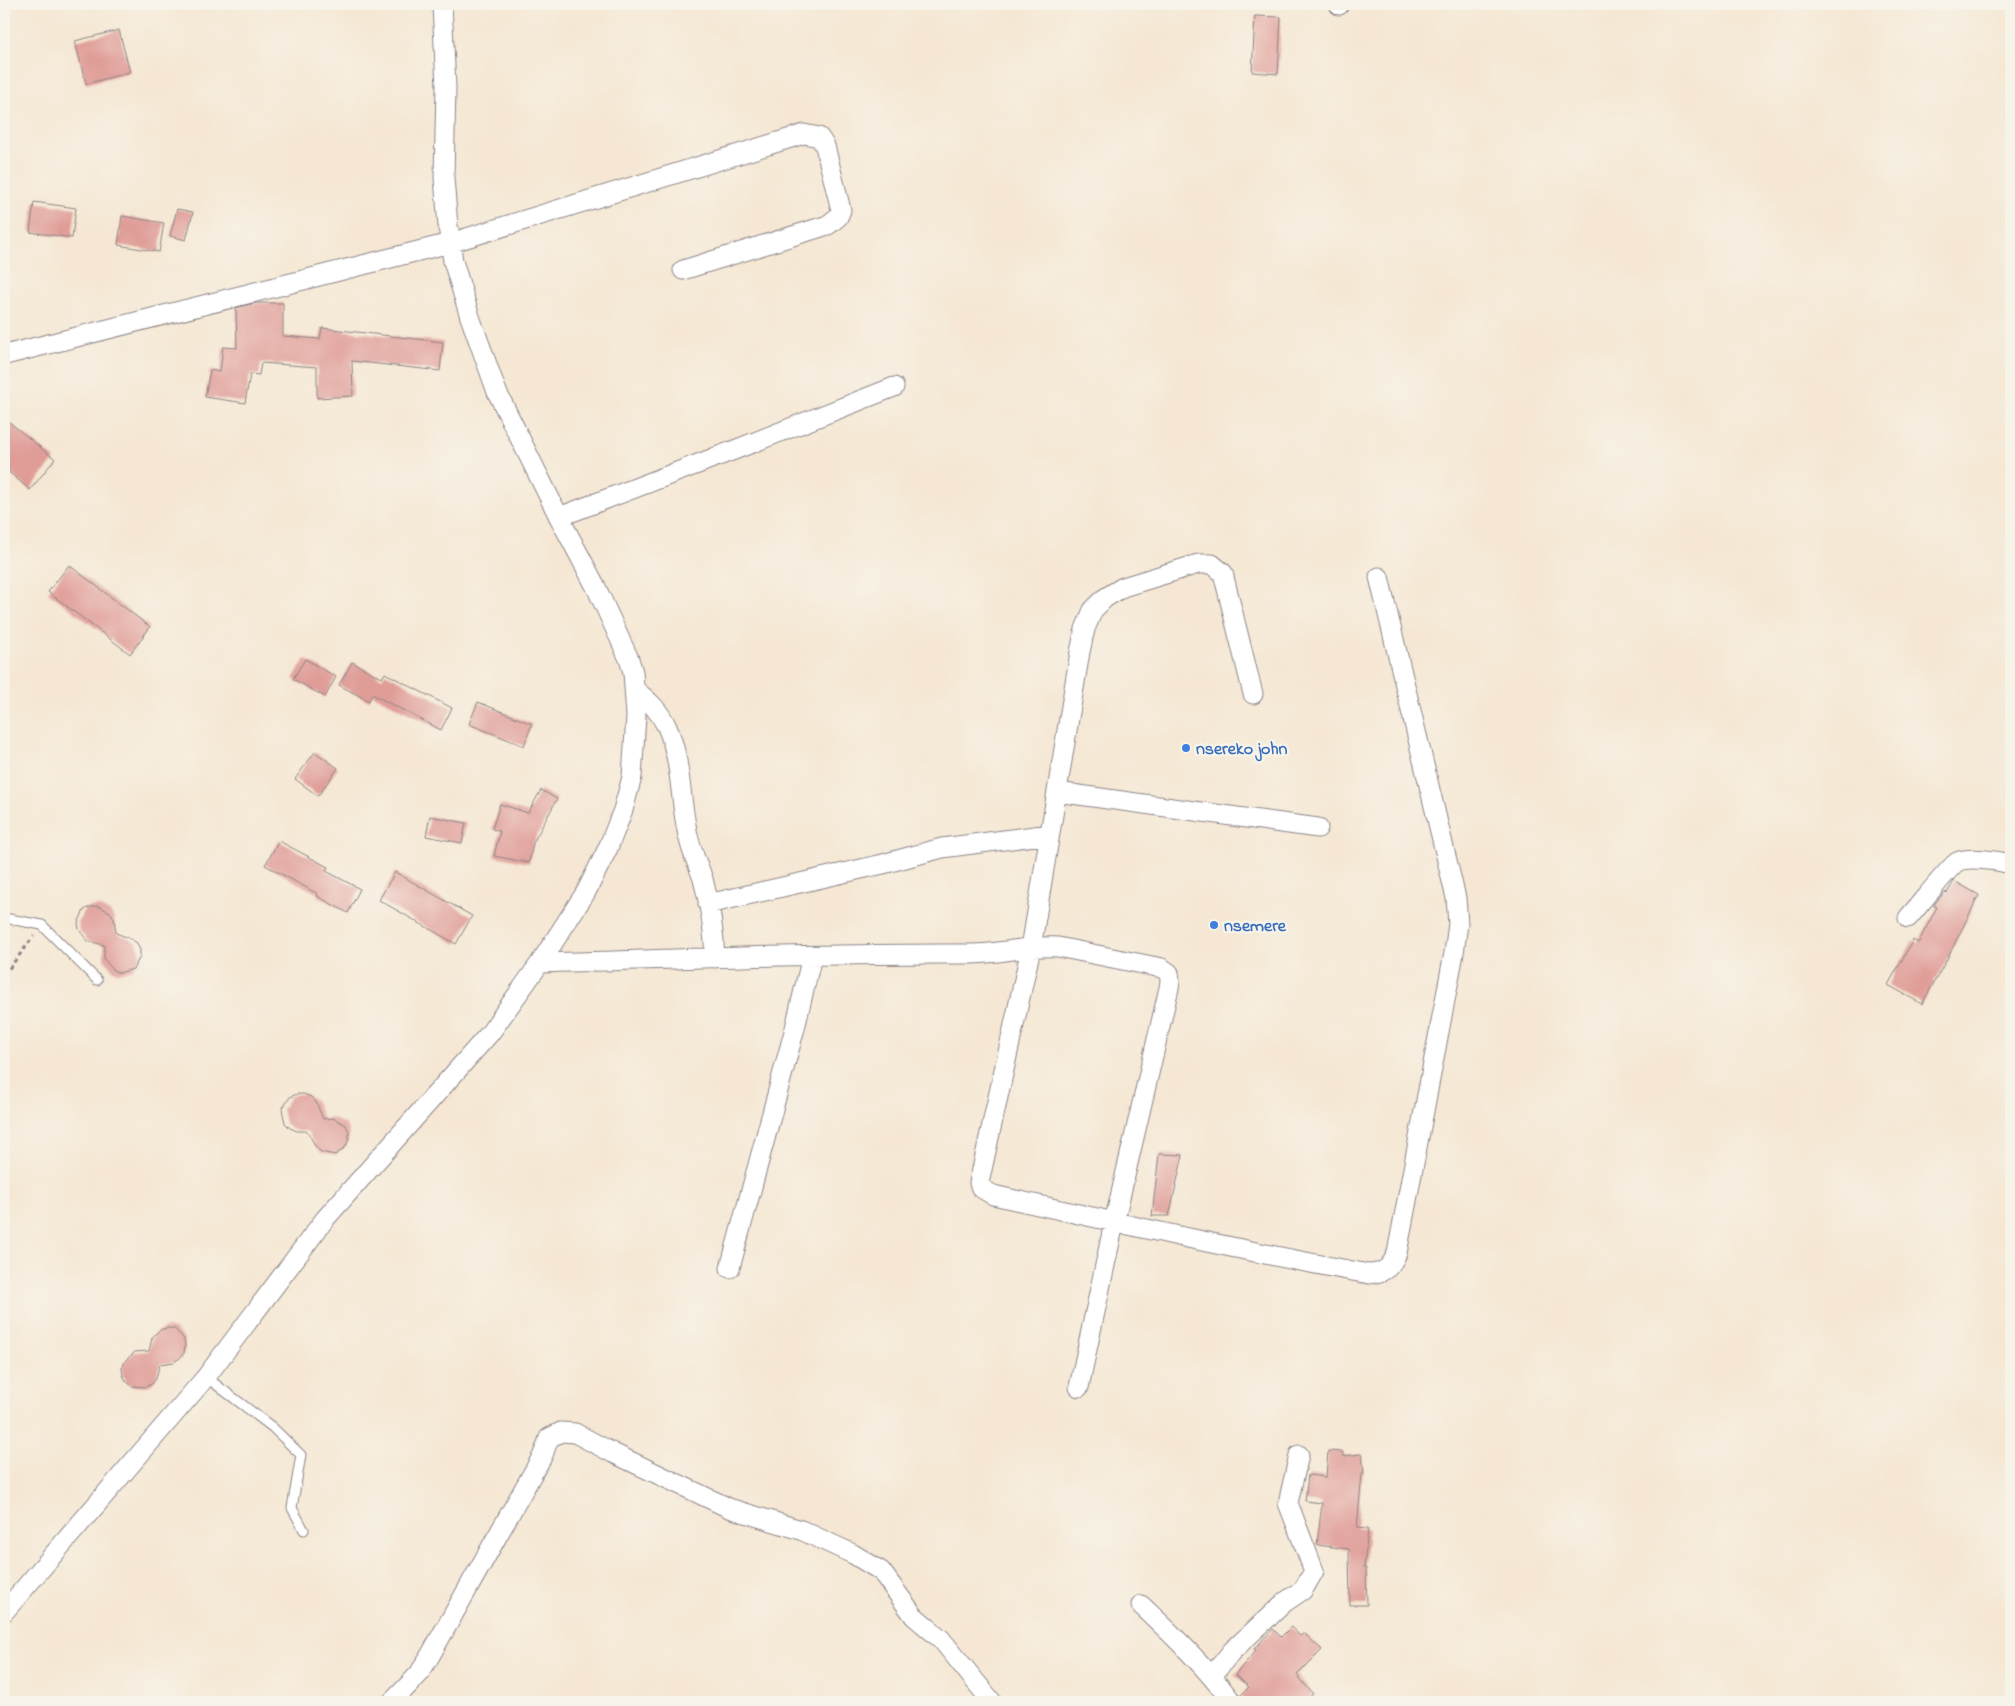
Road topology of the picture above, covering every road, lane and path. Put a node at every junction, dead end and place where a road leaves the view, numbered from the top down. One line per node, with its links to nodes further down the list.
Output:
1 (442, 4): 2 (street)
2 (450, 243): 3 (street); 4 (street); 6 (street)
3 (683, 270)
4 (5, 355)
5 (894, 387): 6 (street)
6 (558, 517): 8 (street)
7 (1379, 577): 25 (street)
8 (635, 690): 14 (street); 21 (street)
9 (1254, 694): 10 (street)
10 (1057, 792): 11 (street); 12 (street)
11 (1318, 828)
12 (1050, 834): 14 (street); 18 (street)
13 (2011, 864): 16 (street)
14 (708, 904): 20 (street)
15 (4, 918): 17 (lane)
16 (1908, 918)
17 (42, 925): 22 (path); 23 (lane)
18 (1030, 948): 19 (street); 25 (street); 25 (street)
19 (812, 956): 20 (street); 27 (street)
20 (715, 958): 21 (street)
21 (540, 963): 28 (street)
22 (4, 975)
23 (97, 980)
24 (4, 1193): 26 (path)
25 (1114, 1223): 29 (street)
26 (4, 1233)
27 (730, 1268)
28 (206, 1377): 31 (lane); 33 (street)
29 (1079, 1387)
30 (1299, 1455): 34 (street)
31 (304, 1530)
32 (1141, 1605): 34 (street)
33 (4, 1612)
34 (1212, 1676): 37 (street)
35 (392, 1702): 36 (street)
36 (992, 1702)
37 (1232, 1702)

